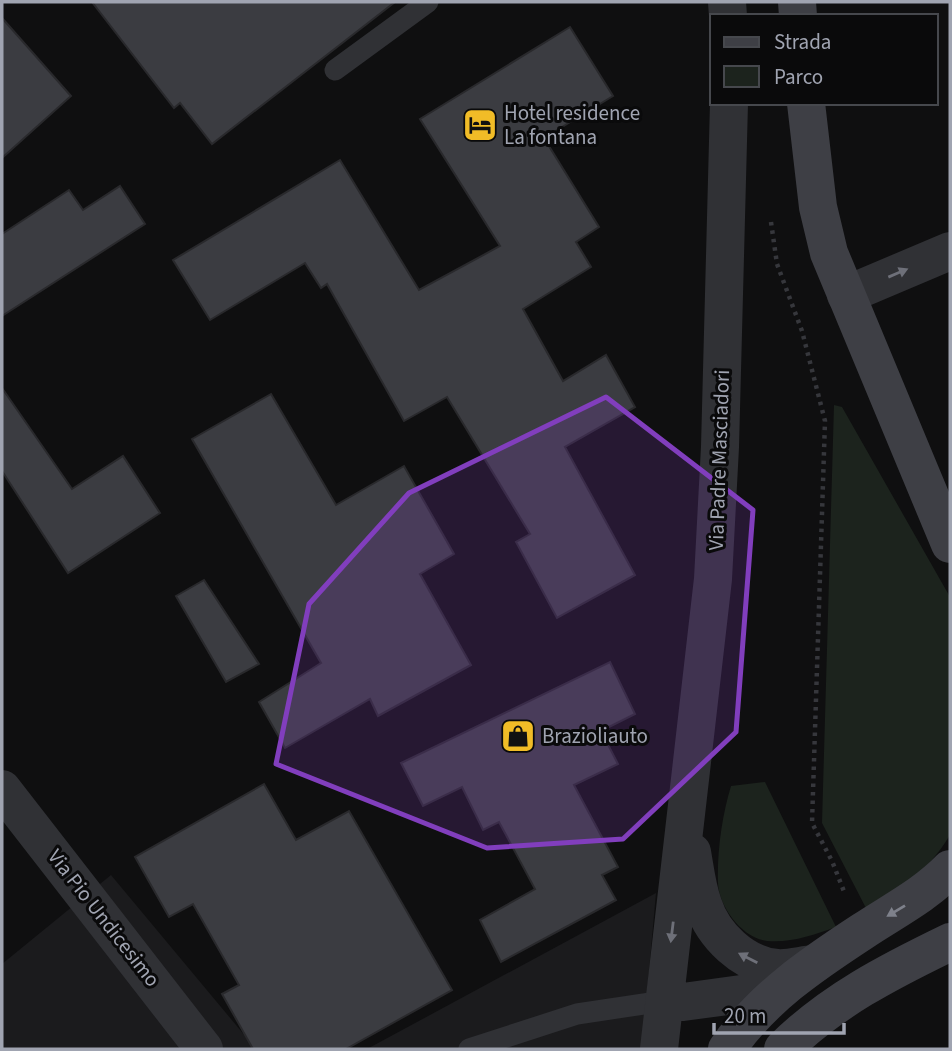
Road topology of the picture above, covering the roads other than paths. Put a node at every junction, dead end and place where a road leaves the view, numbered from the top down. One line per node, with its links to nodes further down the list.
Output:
1 (428, 2): 2 (lane)
2 (335, 70)
3 (729, 105): 11 (street, Via Padre Masciadori)
4 (806, 105): 6 (main road)
5 (950, 251): 6 (street, one-way to 5)
6 (846, 295): 7 (main road)
7 (924, 479): 8 (main road); 9 (main road)
8 (950, 509)
9 (950, 544)
10 (2, 789): 17 (street, Via Pio Undicesimo)
11 (685, 815): 14 (street, one-way to 11); 16 (street, Via Padre Masciadori, one-way to 16)
12 (950, 869): 14 (main road, one-way to 14)
13 (950, 942): 21 (main road)
14 (814, 964): 15 (main road)
15 (779, 989): 16 (street); 20 (main road)
16 (664, 1001): 18 (lane); 19 (street, Via Padre Masciadori)
17 (204, 1049)
18 (469, 1049)
19 (659, 1049)
20 (727, 1049)
21 (783, 1049)

